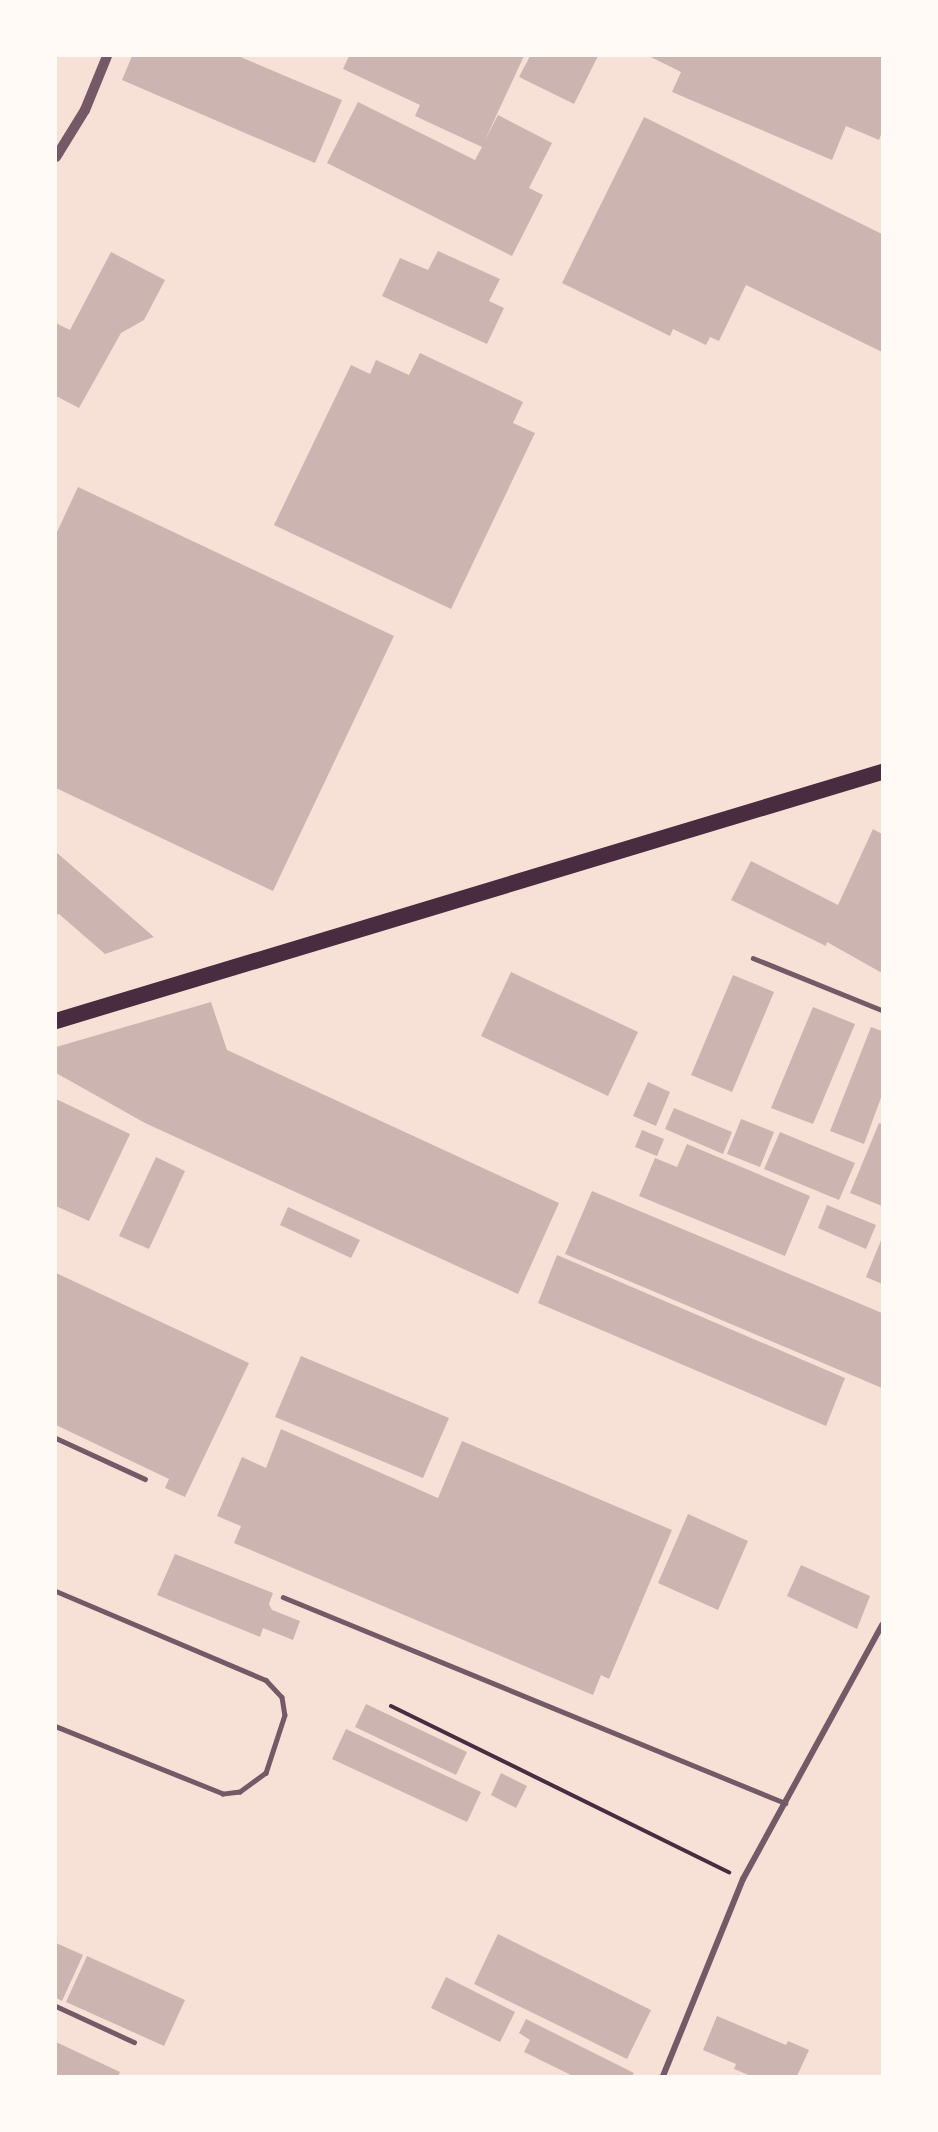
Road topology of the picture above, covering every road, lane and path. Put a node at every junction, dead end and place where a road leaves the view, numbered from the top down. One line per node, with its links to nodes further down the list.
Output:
1 (107, 56): 2 (street)
2 (56, 157)
3 (882, 772): 6 (highway)
4 (753, 958): 5 (lane)
5 (882, 1010)
6 (56, 1021)
7 (56, 1438): 8 (lane)
8 (146, 1479)
9 (56, 1591): 13 (lane)
10 (283, 1597): 14 (lane)
11 (882, 1625): 14 (street)
12 (391, 1706): 15 (path)
13 (56, 1727)
14 (785, 1803): 15 (street)
15 (743, 1879): 18 (street)
16 (56, 2006): 17 (lane)
17 (134, 2042)
18 (663, 2076)

